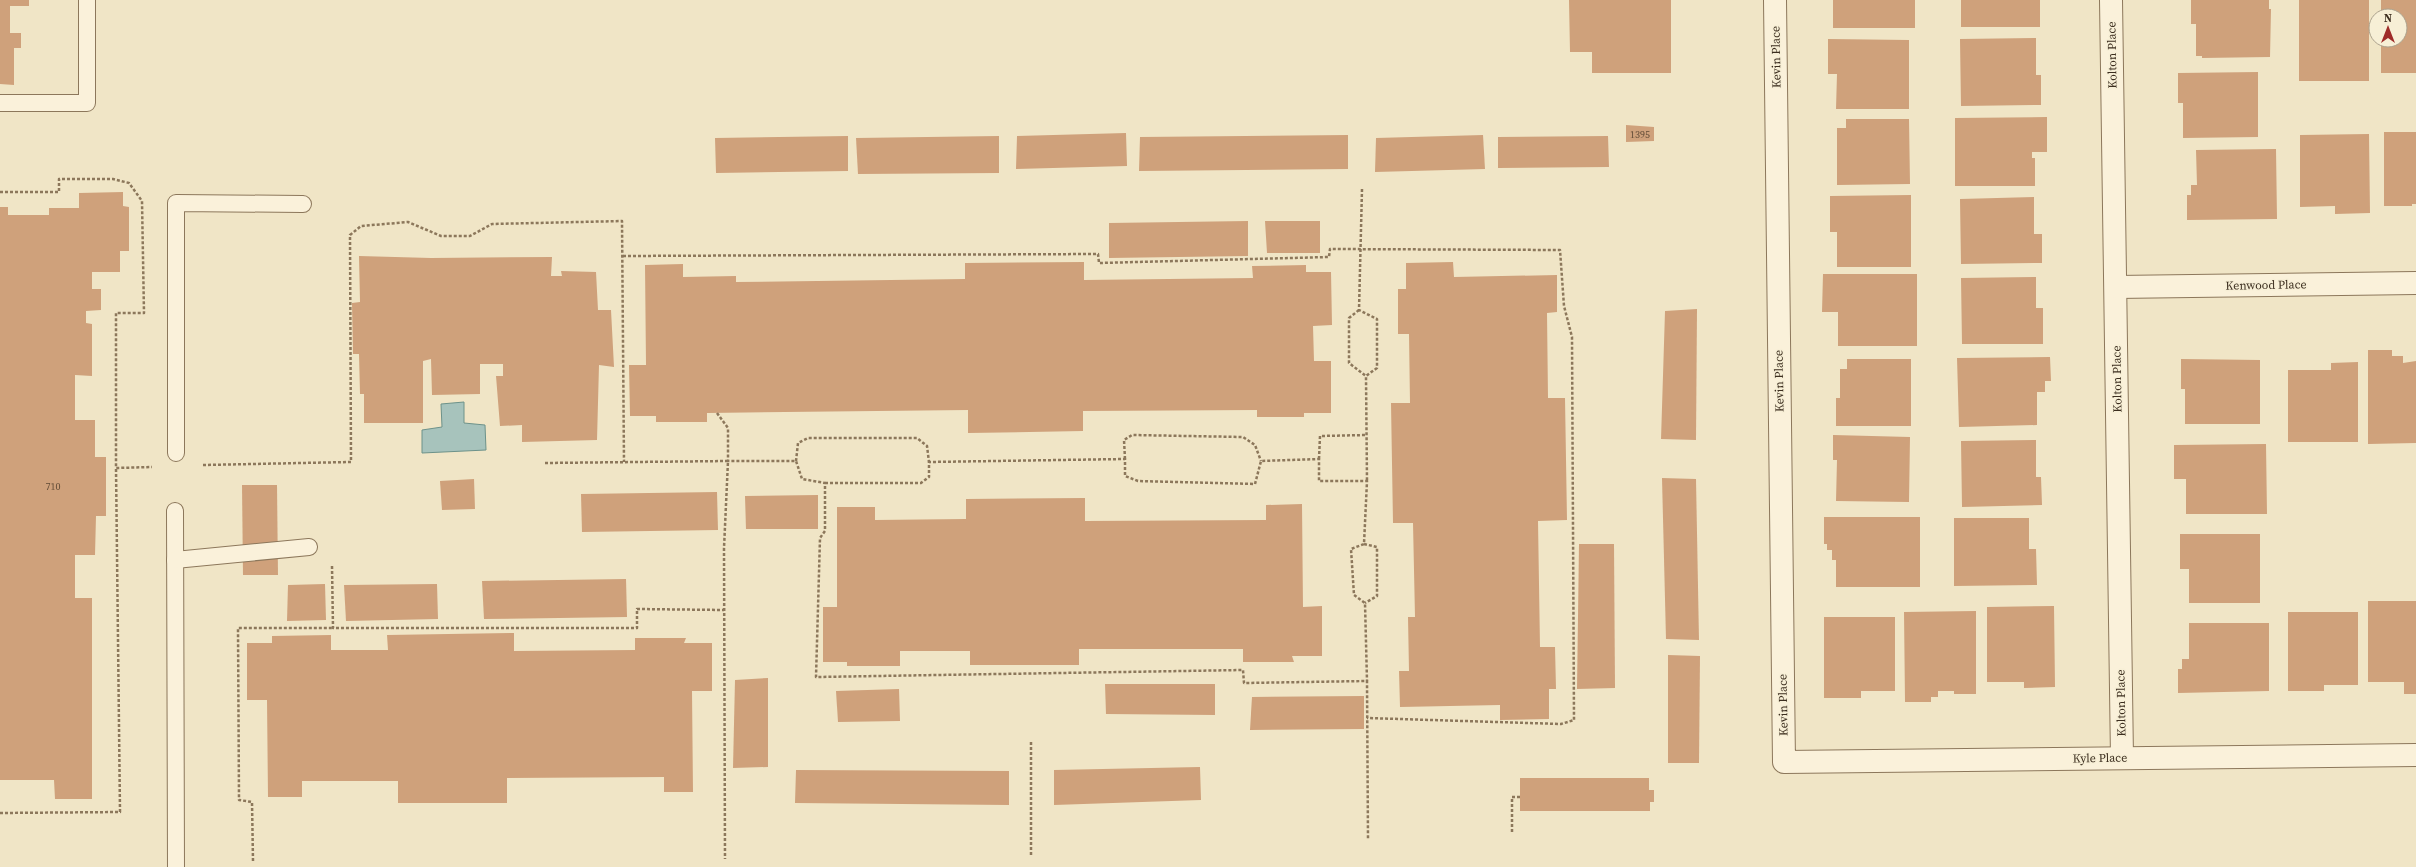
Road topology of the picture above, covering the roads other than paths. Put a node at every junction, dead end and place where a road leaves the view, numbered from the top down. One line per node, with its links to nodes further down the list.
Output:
1 (87, 0): 4 (lane)
2 (1775, 0): 14 (street, Kevin Place)
3 (2111, 0): 7 (street, Kolton Place)
4 (0, 103)
5 (303, 204): 8 (lane)
6 (2416, 283): 7 (street, Kenwood Place)
7 (2116, 287): 13 (street, Kolton Place)
8 (176, 453)
9 (175, 511): 11 (lane)
10 (309, 547): 11 (lane)
11 (175, 560): 15 (lane)
12 (2416, 755): 13 (street, Kyle Place)
13 (2122, 758): 14 (street, Kyle Place)
14 (1784, 762)
15 (176, 867)

